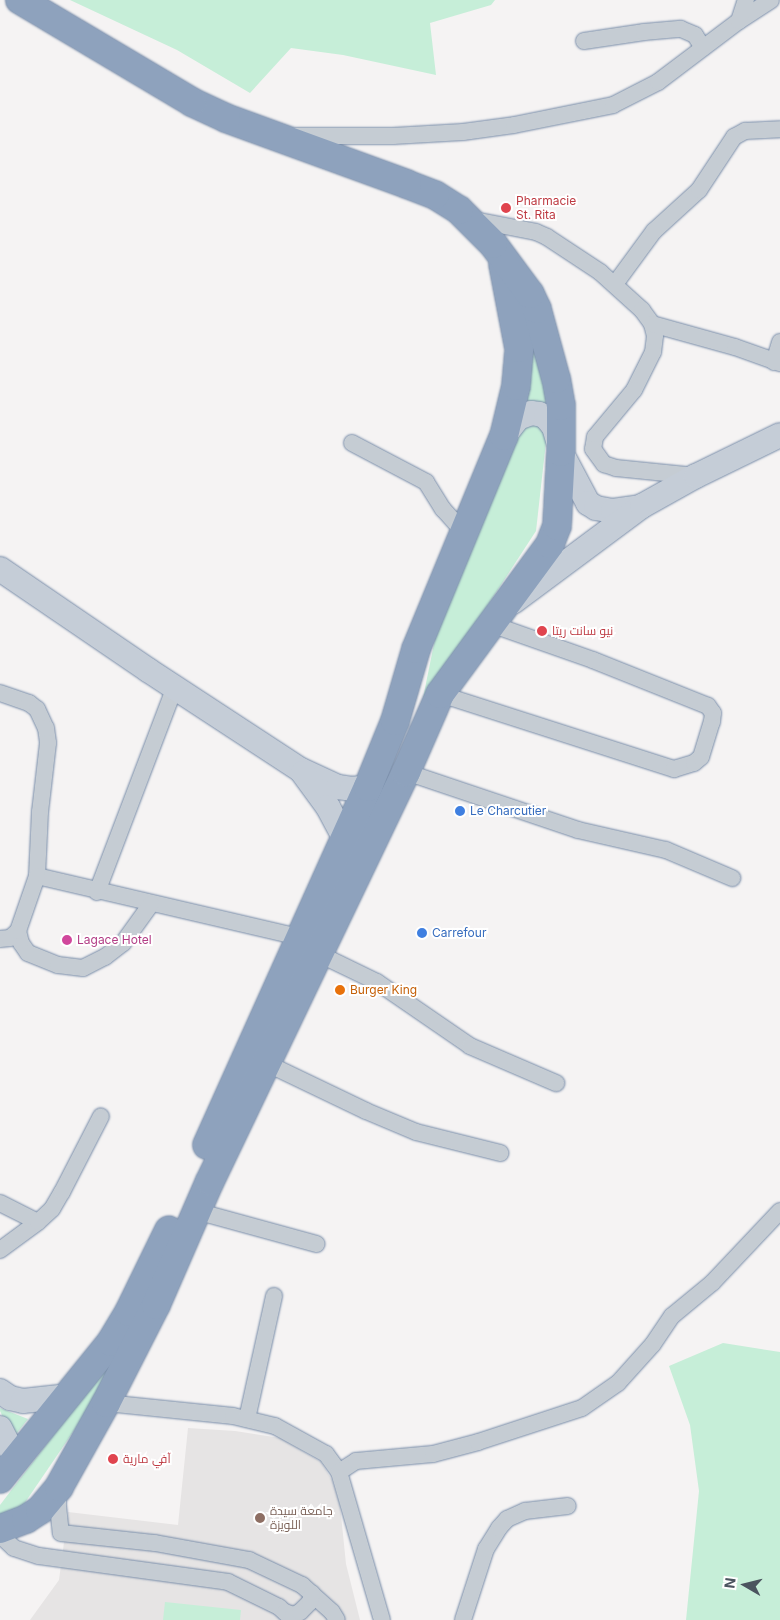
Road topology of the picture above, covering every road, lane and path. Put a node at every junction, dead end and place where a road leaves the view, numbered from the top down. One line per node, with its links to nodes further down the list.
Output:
1 (20, 0): 8 (highway)
2 (746, 0): 4 (street)
3 (771, 0): 4 (street)
4 (739, 21): 6 (street)
5 (584, 41): 6 (street)
6 (703, 48): 8 (street)
7 (780, 129): 11 (street)
8 (275, 135): 9 (highway)
9 (468, 219): 10 (highway); 11 (street)
10 (501, 255): 16 (highway); 18 (highway)
11 (615, 284): 12 (street)
12 (652, 324): 14 (street); 19 (street)
13 (780, 342): 14 (street)
14 (777, 363)
15 (780, 435): 19 (main road)
16 (504, 436): 18 (main road); 21 (highway)
17 (352, 443): 21 (street)
18 (561, 452): 20 (main road); 23 (highway)
19 (696, 476): 20 (main road)
20 (642, 506): 23 (main road)
21 (464, 532): 29 (highway)
22 (0, 569): 24 (main road)
23 (496, 617): 26 (highway); 26 (street)
24 (175, 688): 27 (main road); 33 (street)
25 (0, 693): 31 (street)
26 (440, 694): 28 (highway)
27 (300, 770): 29 (main road); 30 (main road)
28 (406, 772): 32 (street); 37 (highway)
29 (368, 786): 30 (highway)
30 (344, 836): 37 (highway)
31 (37, 876): 33 (street); 35 (street)
32 (732, 878)
33 (97, 892): 34 (street)
34 (151, 904): 35 (street); 37 (street)
35 (18, 930): 36 (street)
36 (0, 939)
37 (309, 945): 38 (highway); 39 (street); 50 (highway)
38 (266, 1063): 41 (street); 43 (highway)
39 (556, 1083)
40 (101, 1116): 45 (street)
41 (500, 1153)
42 (0, 1203): 45 (street)
43 (196, 1211): 46 (street); 51 (highway)
44 (780, 1211): 55 (street)
45 (38, 1222): 47 (street)
46 (317, 1244)
47 (0, 1250)
48 (274, 1296): 52 (street)
49 (0, 1391): 50 (main road)
50 (70, 1396): 54 (highway)
51 (106, 1402): 52 (street); 56 (highway)
52 (247, 1420): 55 (street)
53 (1, 1431): 54 (main road)
54 (8, 1470)
55 (339, 1472): 65 (street)
56 (58, 1487): 58 (highway); 59 (street)
57 (568, 1506): 66 (street)
58 (0, 1529)
59 (61, 1533): 61 (street); 62 (street)
60 (0, 1535): 61 (street)
61 (39, 1556): 63 (street)
62 (312, 1593): 63 (street); 64 (street)
63 (289, 1616)
64 (337, 1620)
65 (382, 1620)
66 (463, 1620)

